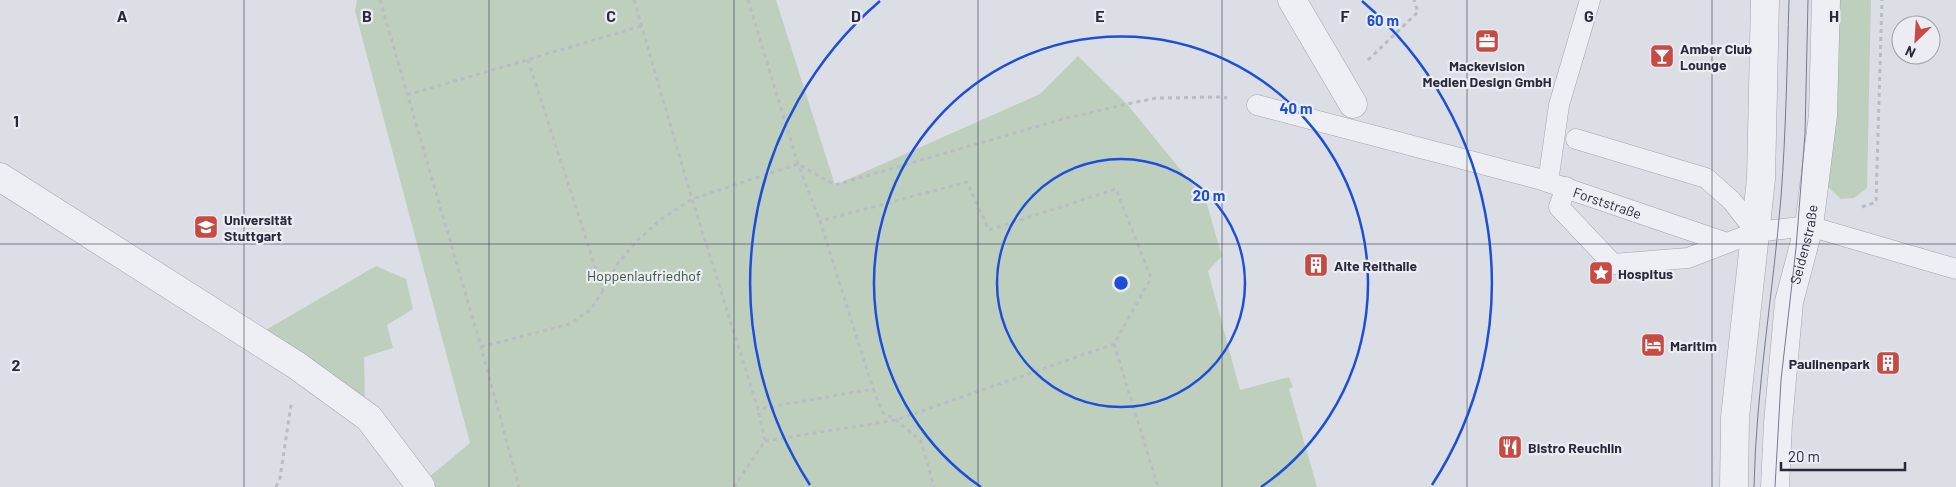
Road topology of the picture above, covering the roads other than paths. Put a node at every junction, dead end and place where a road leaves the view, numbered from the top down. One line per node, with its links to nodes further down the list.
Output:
1 (1292, 0): 5 (street)
2 (1590, 0): 9 (lane)
3 (1765, 0): 11 (street)
4 (1826, 0): 10 (street, Seidenstraße)
5 (1347, 94)
6 (1257, 105): 9 (lane, Forststraße)
7 (1576, 139): 11 (lane)
8 (0, 177): 14 (street)
9 (1557, 185): 12 (lane, Forststraße); 12 (lane)
10 (1809, 226): 11 (lane); 13 (lane); 16 (street, Seidenstraße)
11 (1756, 232): 12 (lane); 15 (street)
12 (1727, 243)
13 (1956, 269)
14 (421, 487)
15 (1734, 487)
16 (1775, 487)

